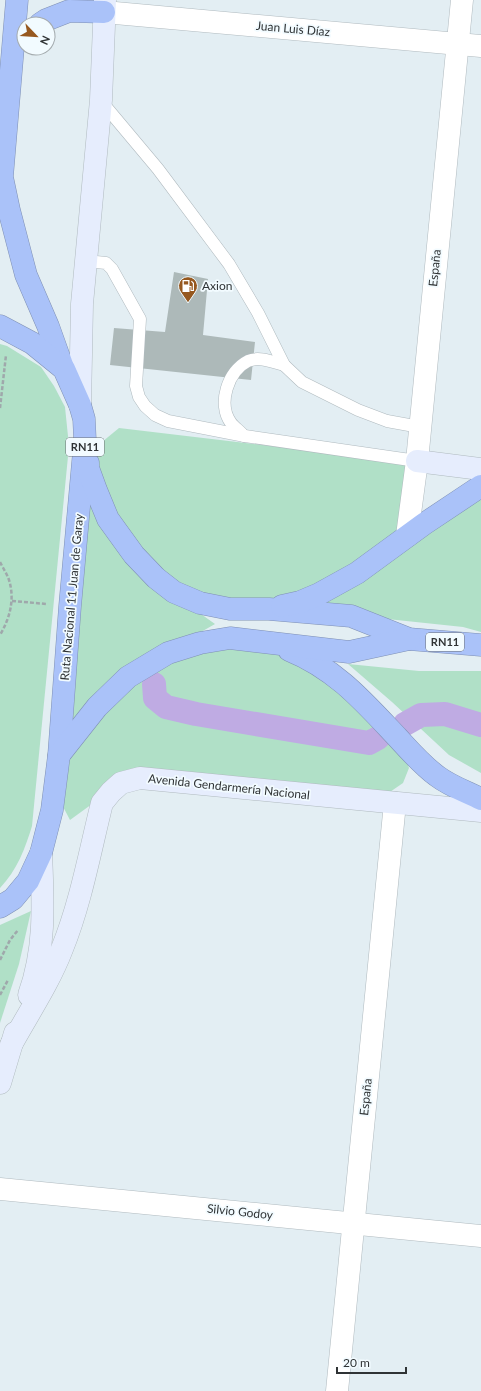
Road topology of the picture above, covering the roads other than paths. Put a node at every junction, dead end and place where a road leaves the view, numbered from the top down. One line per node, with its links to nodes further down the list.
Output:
1 (17, 0): 10 (highway, Ruta Nacional 11 Juan de Garay / RN11)
2 (60, 0): 5 (highway)
3 (462, 0): 7 (street, España)
4 (105, 6): 6 (highway); 7 (street, Juan Luis Díaz); 11 (main road)
5 (48, 16)
6 (56, 16)
7 (457, 44): 8 (street, Juan Luis Díaz); 17 (street, España)
8 (481, 46)
9 (16, 53): 10 (highway)
10 (11, 61): 15 (highway, Ruta Nacional 11 Juan de Garay / RN11)
11 (101, 100): 12 (main road); 14 (lane)
12 (86, 261): 16 (main road); 18 (lane)
13 (2, 327): 15 (highway, Ruta Nacional 11 Juan de Garay / RN11)
14 (284, 365): 17 (lane); 18 (lane)
15 (64, 369): 16 (highway, Ruta Nacional 11 Juan de Garay / RN11)
16 (80, 405): 19 (highway, Ruta Nacional 11 Juan de Garay / RN11)
17 (420, 427): 20 (street, España)
18 (245, 436): 20 (lane)
19 (85, 440): 24 (highway, Ruta Nacional 11 Juan de Garay / RN11); 28 (highway, Ruta Nacional 11 Juan de Garay / RN11)
20 (416, 461): 21 (main road); 23 (street, España)
21 (481, 469)
22 (481, 486): 23 (highway)
23 (407, 536): 24 (highway)
24 (269, 609): 25 (highway, Ruta Nacional 11 Juan de Garay / RN11)
25 (410, 638): 26 (highway, Ruta Nacional 11 Juan de Garay / RN11); 27 (highway, Ruta Nacional 11 Juan de Garay / RN11)
26 (271, 643): 28 (highway, Ruta Nacional 11 Juan de Garay / RN11); 29 (highway)
27 (481, 645)
28 (59, 755): 32 (highway, Ruta Nacional 11 Juan de Garay / RN11)
29 (481, 799)
30 (395, 803): 31 (main road, Avenida Gendarmería Nacional); 34 (main road, Avenida Gendarmería Nacional); 37 (street, España)
31 (481, 811)
32 (41, 853): 33 (highway, Ruta Nacional 11 Juan de Garay / RN11); 34 (main road)
33 (0, 907)
34 (10, 1045): 35 (main road)
35 (0, 1083)
36 (0, 1189): 37 (street, Silvio Godoy)
37 (353, 1223): 38 (street, Silvio Godoy); 39 (street, España)
38 (481, 1236)
39 (338, 1391)

